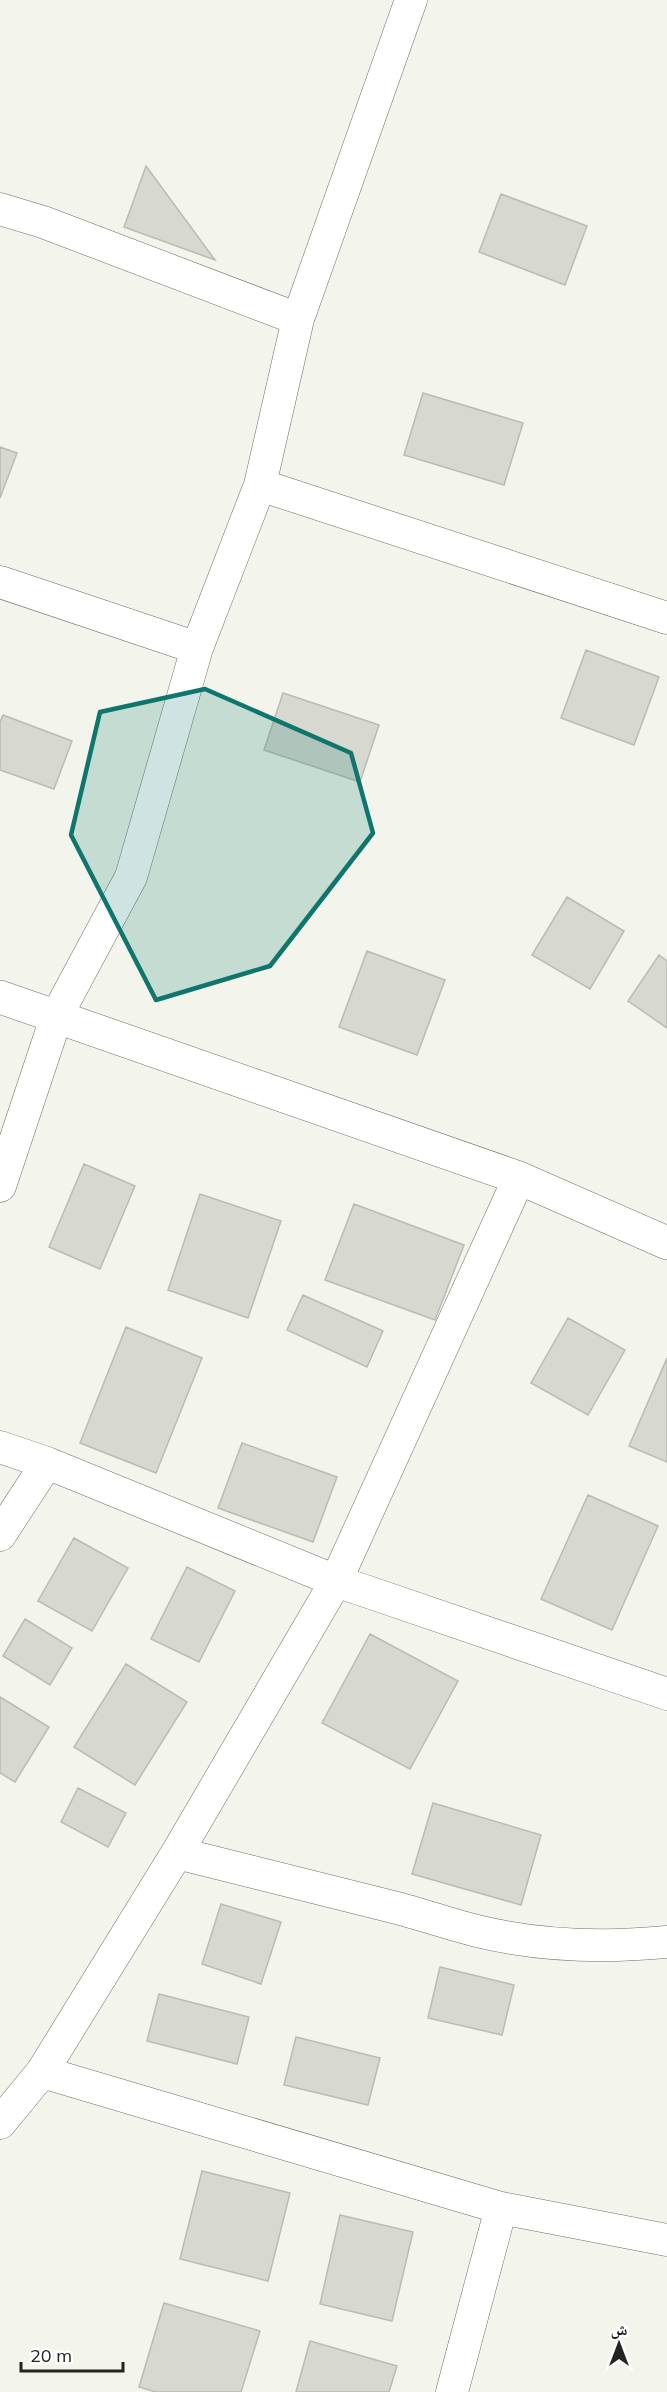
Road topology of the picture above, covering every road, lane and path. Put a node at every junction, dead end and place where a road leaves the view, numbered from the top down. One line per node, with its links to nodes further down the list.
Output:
1 (411, 0): 3 (street)
2 (0, 209): 3 (street)
3 (298, 319): 4 (street)
4 (260, 485): 6 (street); 7 (street)
5 (0, 582): 7 (street)
6 (667, 618)
7 (197, 648): 9 (street)
8 (0, 997): 9 (main road)
9 (57, 1015): 10 (main road); 11 (street)
10 (519, 1178): 12 (main road); 16 (street)
11 (0, 1186)
12 (667, 1243)
13 (0, 1447): 14 (street)
14 (47, 1463): 15 (street); 16 (street)
15 (0, 1535)
16 (336, 1581): 17 (street); 18 (street)
17 (667, 1694)
18 (177, 1853): 19 (street); 20 (street)
19 (667, 1942)
20 (42, 2072): 21 (street); 22 (street)
21 (0, 2123)
22 (501, 2208): 23 (street); 24 (street)
23 (667, 2240)
24 (452, 2392)

